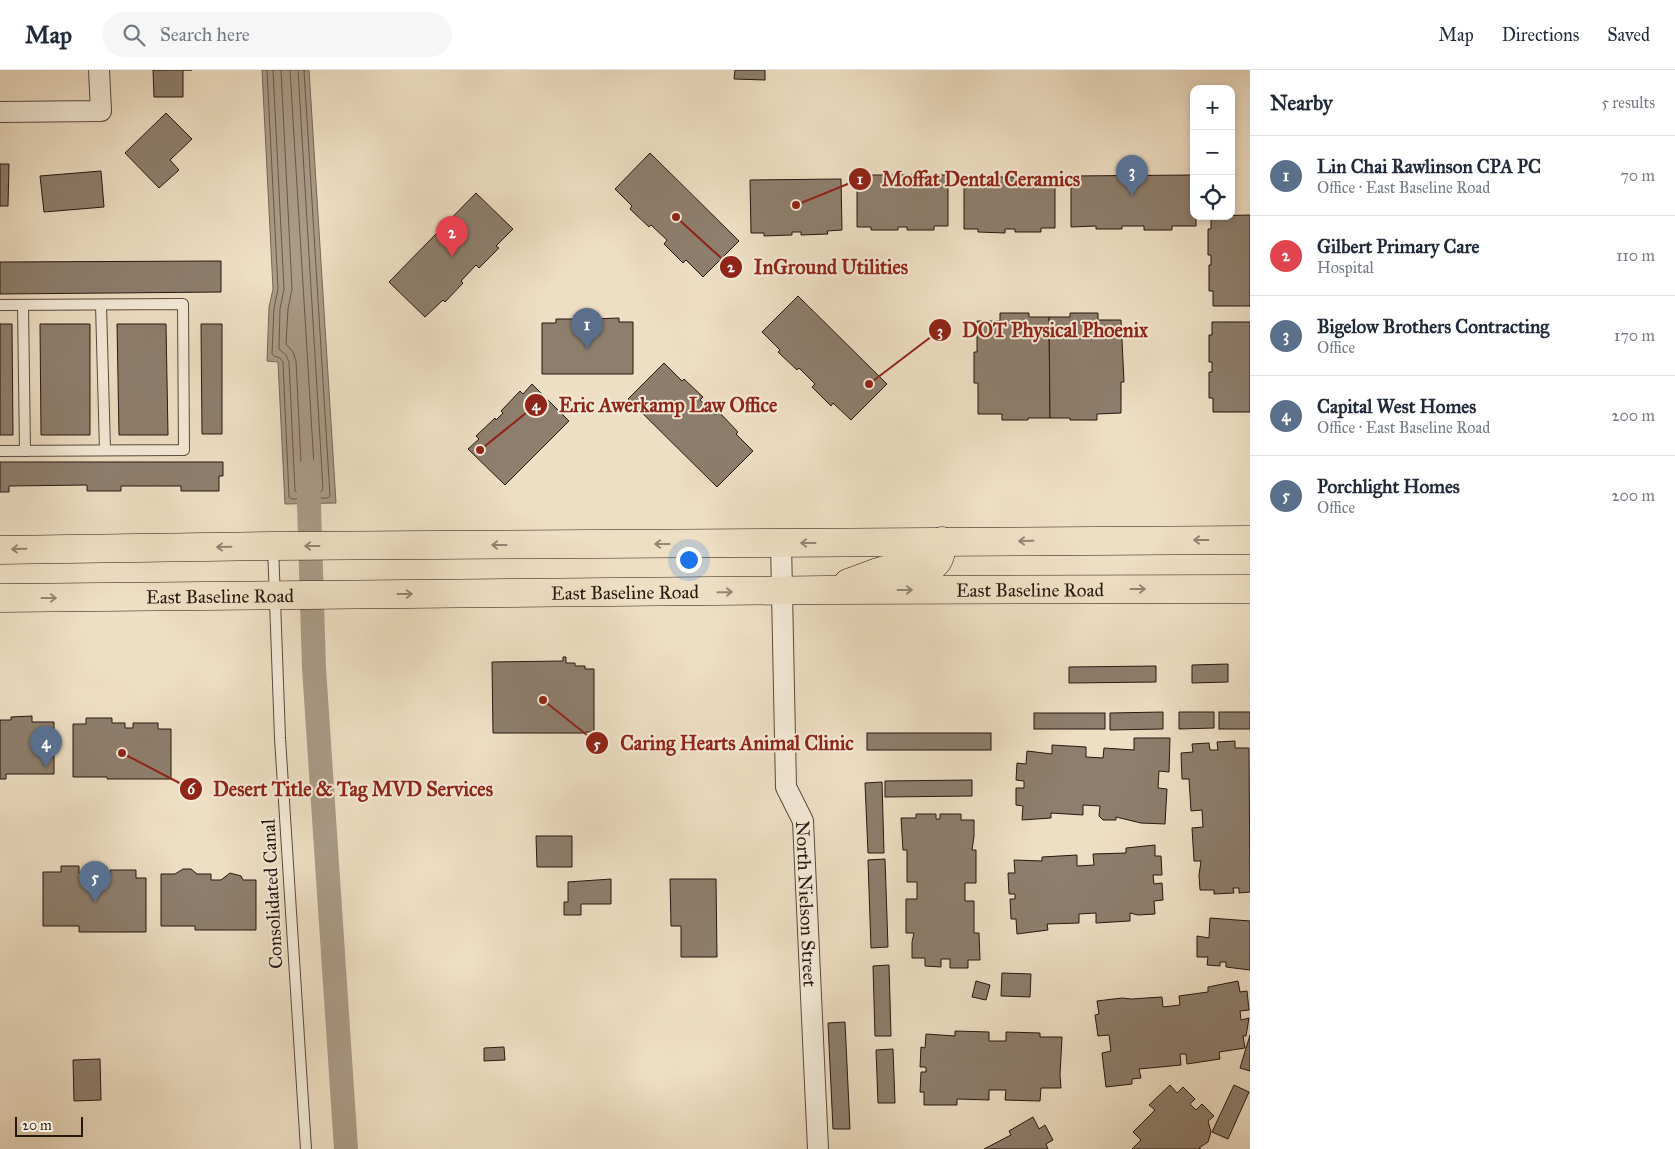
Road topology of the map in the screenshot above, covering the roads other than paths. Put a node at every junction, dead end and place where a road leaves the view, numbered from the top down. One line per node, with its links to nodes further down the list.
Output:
1 (99, 70): 2 (street)
2 (0, 112)
3 (101, 304): 5 (lane); 6 (lane); 6 (lane)
4 (0, 305): 5 (lane)
5 (23, 305): 8 (lane)
6 (105, 450): 8 (lane)
7 (0, 451): 8 (lane)
8 (25, 451)
9 (1250, 540): 10 (main road, one-way to 10)
10 (942, 541): 11 (main road, one-way to 11); 15 (main road)
11 (780, 543): 12 (main road, one-way to 12); 16 (street, North Nielson Street)
12 (273, 546): 13 (main road, one-way to 13); 17 (lane, Consolidated Canal)
13 (0, 550)
14 (1250, 589): 15 (main road, East Baseline Road, one-way to 14)
15 (827, 590): 16 (main road, East Baseline Road)
16 (782, 591): 17 (main road, East Baseline Road, one-way to 16); 20 (street, North Nielson Street)
17 (275, 596): 18 (main road, East Baseline Road, one-way to 17); 19 (lane, Consolidated Canal)
18 (0, 598)
19 (306, 1149)
20 (818, 1149)

